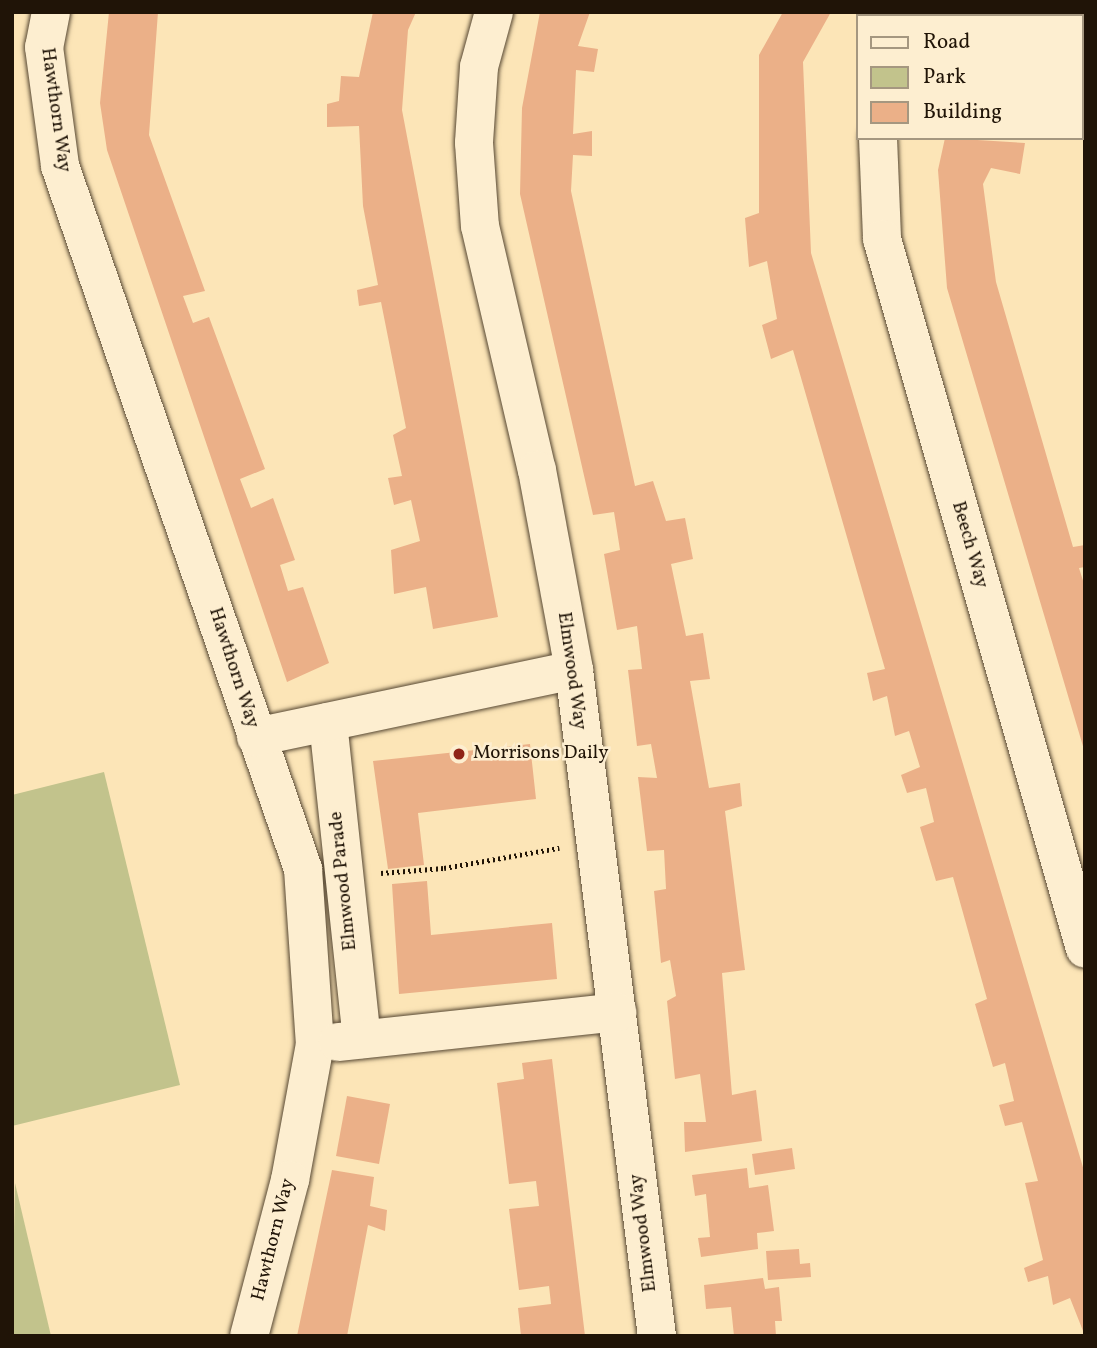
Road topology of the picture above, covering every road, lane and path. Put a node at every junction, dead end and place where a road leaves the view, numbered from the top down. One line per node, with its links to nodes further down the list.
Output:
1 (51, 12): 6 (street, Hawthorn Way)
2 (494, 12): 4 (street, Elmwood Way)
3 (878, 140): 9 (street, Beech Way)
4 (574, 670): 5 (street); 10 (street, Elmwood Way)
5 (328, 722): 6 (street); 8 (street, Elmwood Parade)
6 (256, 737): 12 (street, Hawthorn Way)
7 (563, 847): 8 (path)
8 (343, 869): 11 (street, Elmwood Parade)
9 (1085, 949)
10 (617, 1012): 11 (street); 14 (street, Elmwood Way)
11 (362, 1039): 12 (street)
12 (315, 1044): 13 (street, Hawthorn Way)
13 (249, 1336)
14 (657, 1336)

